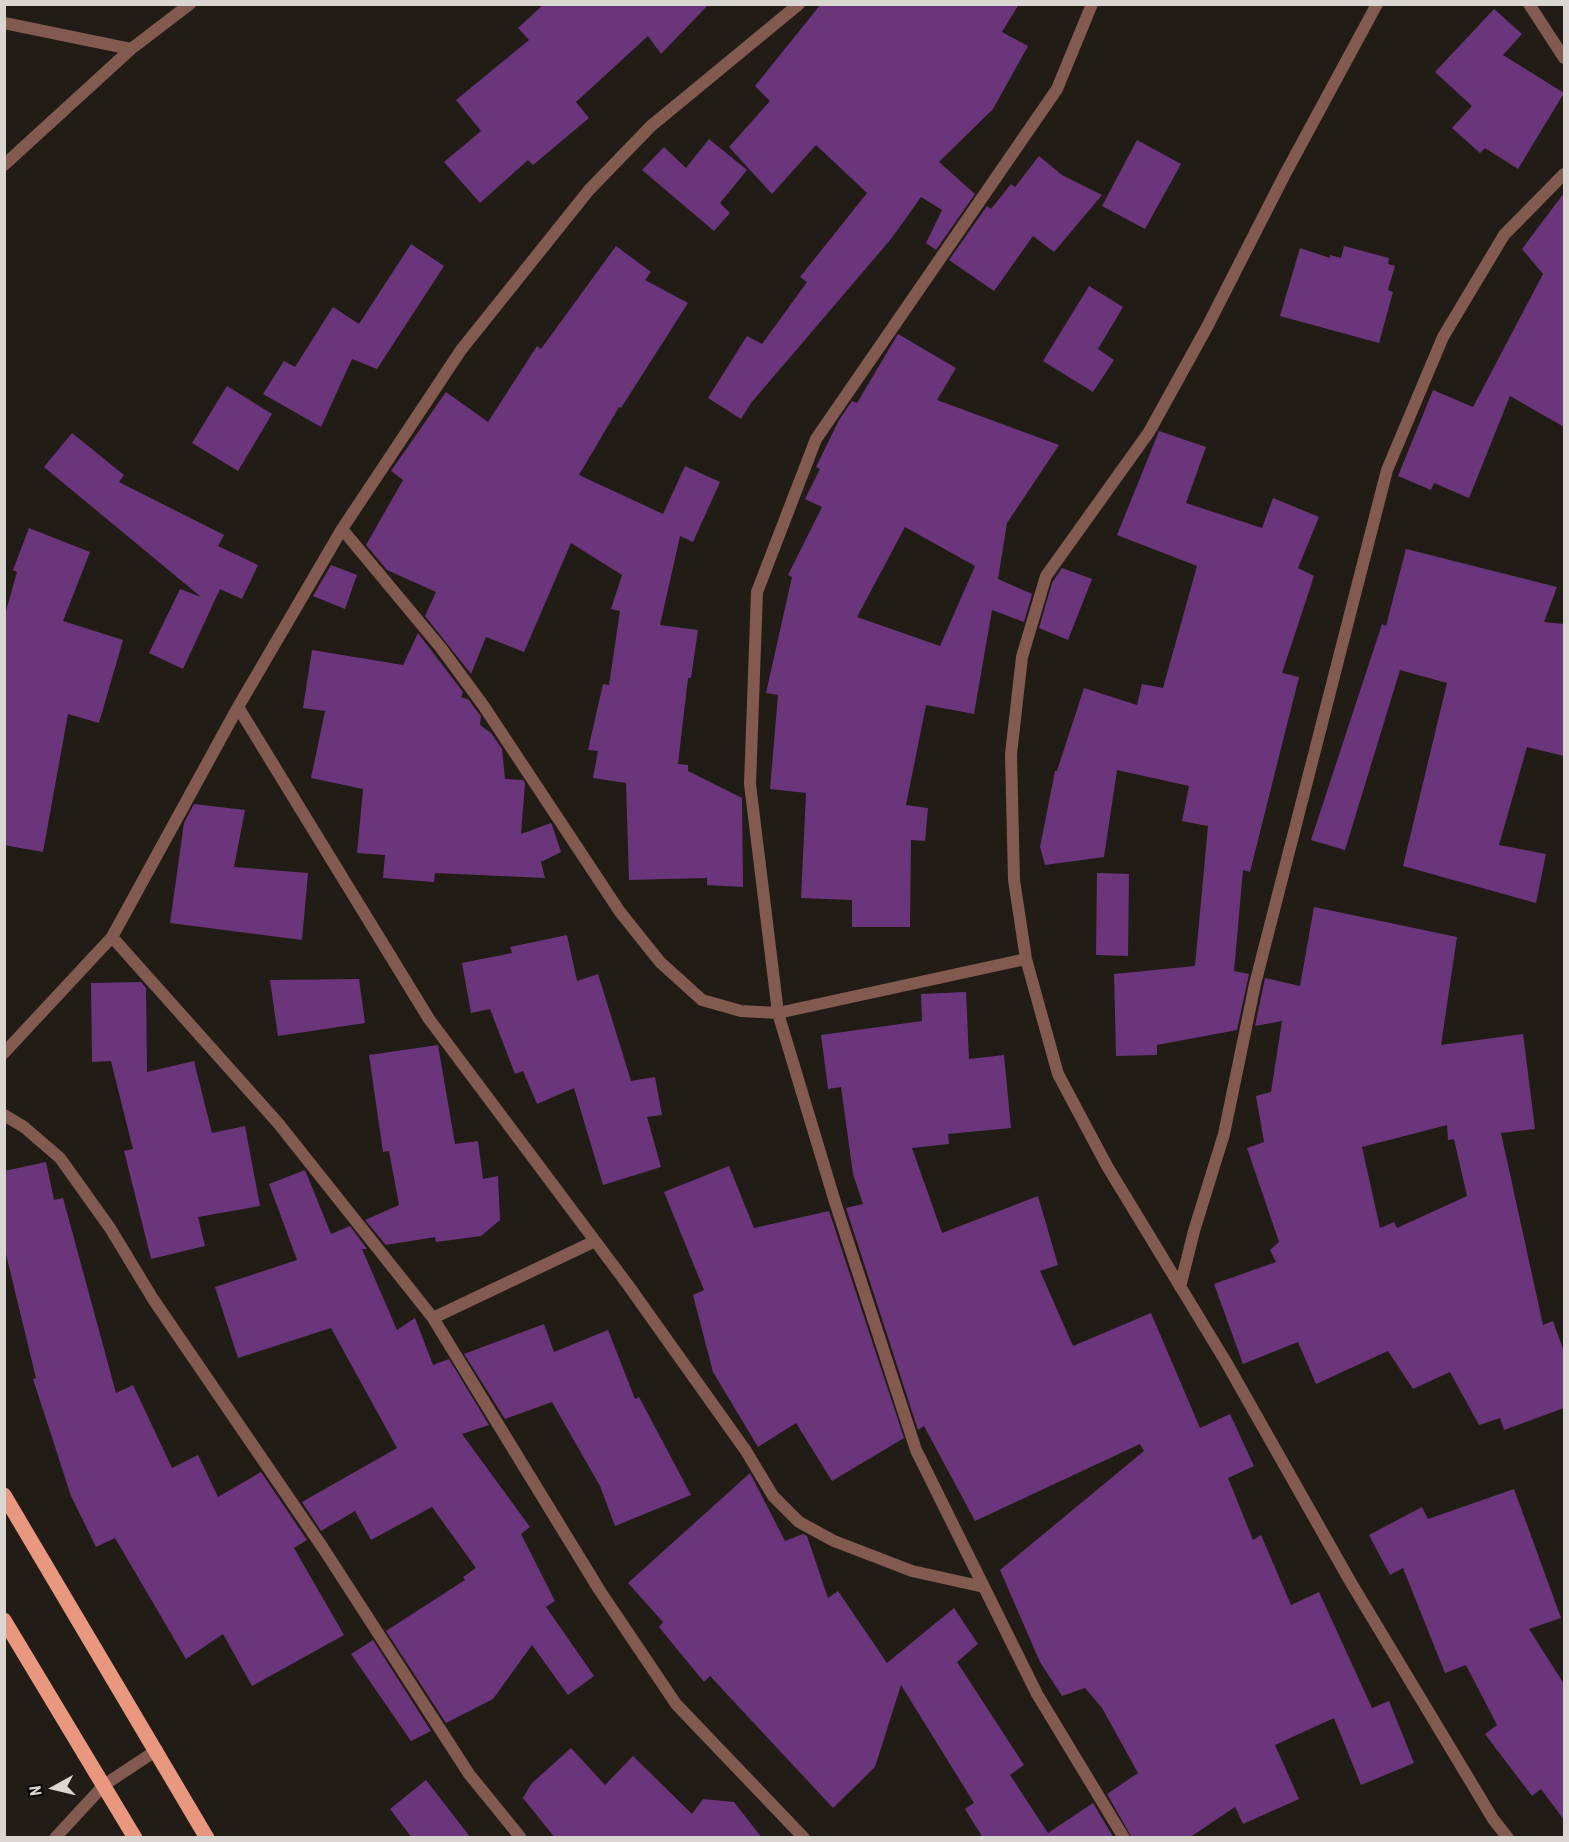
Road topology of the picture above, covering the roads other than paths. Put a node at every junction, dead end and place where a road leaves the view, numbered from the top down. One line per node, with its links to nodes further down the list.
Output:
1 (190, 4): 7 (street)
2 (799, 4): 11 (street)
3 (1092, 4): 15 (street)
4 (1377, 4): 14 (street)
5 (1529, 4): 8 (street)
6 (4, 23): 7 (street)
7 (130, 49): 9 (street)
8 (1564, 58)
9 (4, 165)
10 (1564, 174): 19 (street)
11 (342, 528): 12 (street); 15 (street)
12 (237, 707): 13 (street); 18 (street)
13 (112, 937): 16 (street); 20 (street)
14 (1026, 959): 15 (street); 19 (street)
15 (778, 1013): 22 (street)
16 (4, 1053)
17 (4, 1115): 29 (street)
18 (593, 1242): 20 (street); 22 (street)
19 (1180, 1287): 32 (street)
20 (433, 1318): 30 (street)
21 (4, 1495): 24 (main road)
22 (984, 1587): 31 (street)
23 (4, 1620): 25 (main road)
24 (158, 1750): 25 (street); 28 (main road)
25 (104, 1785): 26 (street); 27 (main road)
26 (55, 1838)
27 (135, 1838)
28 (207, 1838)
29 (521, 1838)
30 (804, 1838)
31 (1124, 1838)
32 (1508, 1838)

